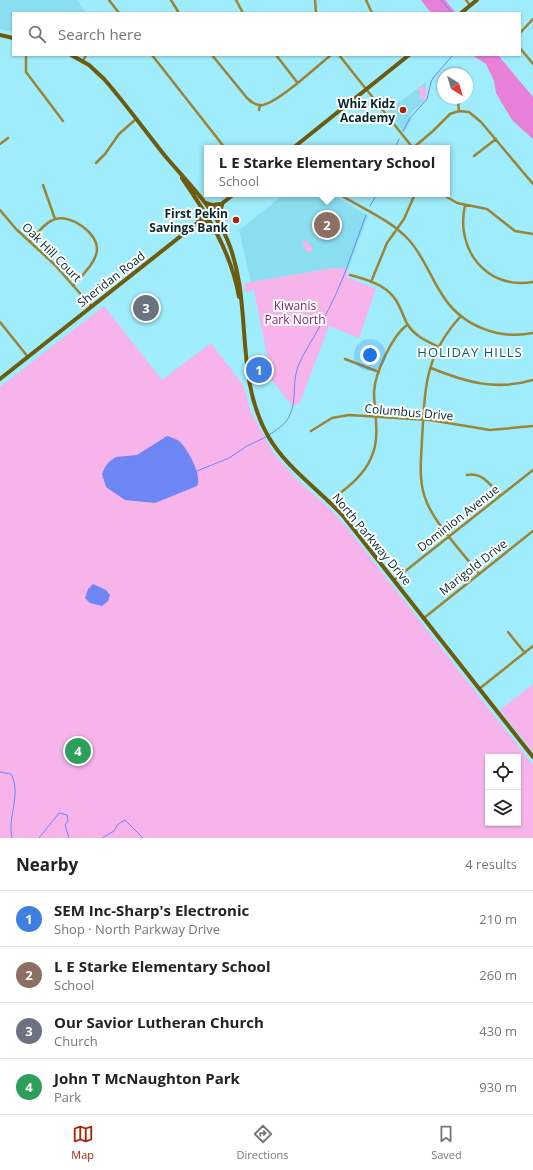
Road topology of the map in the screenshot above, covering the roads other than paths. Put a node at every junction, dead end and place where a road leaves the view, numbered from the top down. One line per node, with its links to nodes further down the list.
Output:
1 (109, 0): 9 (street)
2 (171, 0): 10 (street)
3 (236, 0): 11 (street)
4 (315, 0): 12 (street)
5 (366, 0): 13 (street)
6 (466, 0): 8 (street)
7 (477, 0): 8 (main road)
8 (470, 5): 14 (main road)
9 (118, 12)
10 (178, 12)
11 (242, 12)
12 (316, 12)
13 (372, 12)
14 (462, 12)
15 (533, 19): 16 (street)
16 (521, 32)
17 (0, 35): 18 (main road)
18 (12, 38)
19 (521, 49): 30 (street)
20 (26, 56): 38 (street)
21 (73, 56): 29 (main road, North Parkway Drive)
22 (86, 56): 29 (street)
23 (153, 56): 42 (street)
24 (213, 56): 34 (street)
25 (277, 56): 31 (street)
26 (330, 56): 31 (street)
27 (340, 56): 32 (street)
28 (406, 56): 32 (main road)
29 (83, 61): 37 (main road, North Parkway Drive)
30 (533, 64)
31 (297, 82): 34 (street)
32 (366, 90): 43 (main road); 44 (street)
33 (458, 104): 36 (street)
34 (260, 105): 35 (street)
35 (259, 110)
36 (459, 111): 40 (street); 45 (street)
37 (136, 120): 47 (street); 55 (main road, North Parkway Drive)
38 (62, 121)
39 (8, 138): 41 (street)
40 (496, 139): 46 (street); 48 (street)
41 (0, 144)
42 (223, 145)
43 (299, 145)
44 (411, 145)
45 (417, 145)
46 (474, 156)
47 (96, 163)
48 (533, 184)
49 (43, 185): 60 (street)
50 (230, 197): 54 (main road, Sheridan Road)
51 (344, 197): 64 (street)
52 (414, 197): 64 (street)
53 (446, 197): 56 (street)
54 (223, 203): 55 (main road); 58 (main road, Sheridan Road); 62 (main road)
55 (203, 204): 58 (main road, North Parkway Drive); 59 (main road, North Parkway Drive); 61 (main road)
56 (465, 205): 65 (street); 69 (street)
57 (0, 210): 66 (street, Oak Hill Court)
58 (212, 212): 59 (main road, Sheridan Road); 62 (main road, North Parkway Drive)
59 (208, 215): 61 (main road, Sheridan Road); 63 (main road, North Parkway Drive)
60 (55, 219): 66 (street); 70 (street)
61 (196, 224): 63 (main road); 71 (main road, Sheridan Road)
62 (219, 224): 72 (main road, North Parkway Drive)
63 (214, 226): 72 (main road, North Parkway Drive)
64 (397, 229): 68 (street); 73 (street)
65 (533, 234)
66 (30, 242): 70 (street, Oak Hill Court)
67 (350, 275): 68 (street)
68 (371, 282): 75 (street)
69 (533, 282)
70 (73, 286): 71 (street, Oak Hill Court)
71 (92, 307): 78 (main road, Sheridan Road)
72 (242, 315): 91 (main road, North Parkway Drive)
73 (461, 316): 76 (street); 77 (street)
74 (0, 322): 78 (street)
75 (407, 325): 77 (street); 81 (street)
76 (533, 333)
77 (439, 347): 80 (street)
78 (28, 357): 82 (main road, Sheridan Road)
79 (345, 359): 81 (street)
80 (431, 368): 83 (street); 85 (street)
81 (380, 372): 84 (street)
82 (0, 380)
83 (533, 380)
84 (377, 417): 85 (street, Columbus Drive); 87 (street, Columbus Drive); 91 (street)
85 (423, 420): 86 (street, Columbus Drive); 93 (street)
86 (533, 426)
87 (312, 431)
88 (533, 470): 90 (street, Dominion Avenue)
89 (467, 474): 90 (street)
90 (500, 496): 93 (street, Dominion Avenue)
91 (330, 501): 95 (main road, North Parkway Drive)
92 (533, 531): 94 (street, Marigold Drive)
93 (449, 536): 94 (street); 95 (street, Dominion Avenue)
94 (479, 574): 96 (street, Marigold Drive)
95 (394, 580): 96 (main road, North Parkway Drive)
96 (424, 618): 100 (main road, North Parkway Drive)
97 (508, 632): 99 (street)
98 (533, 646): 99 (street)
99 (525, 653): 100 (street)
100 (479, 689): 101 (main road, North Parkway Drive)
101 (533, 757)

